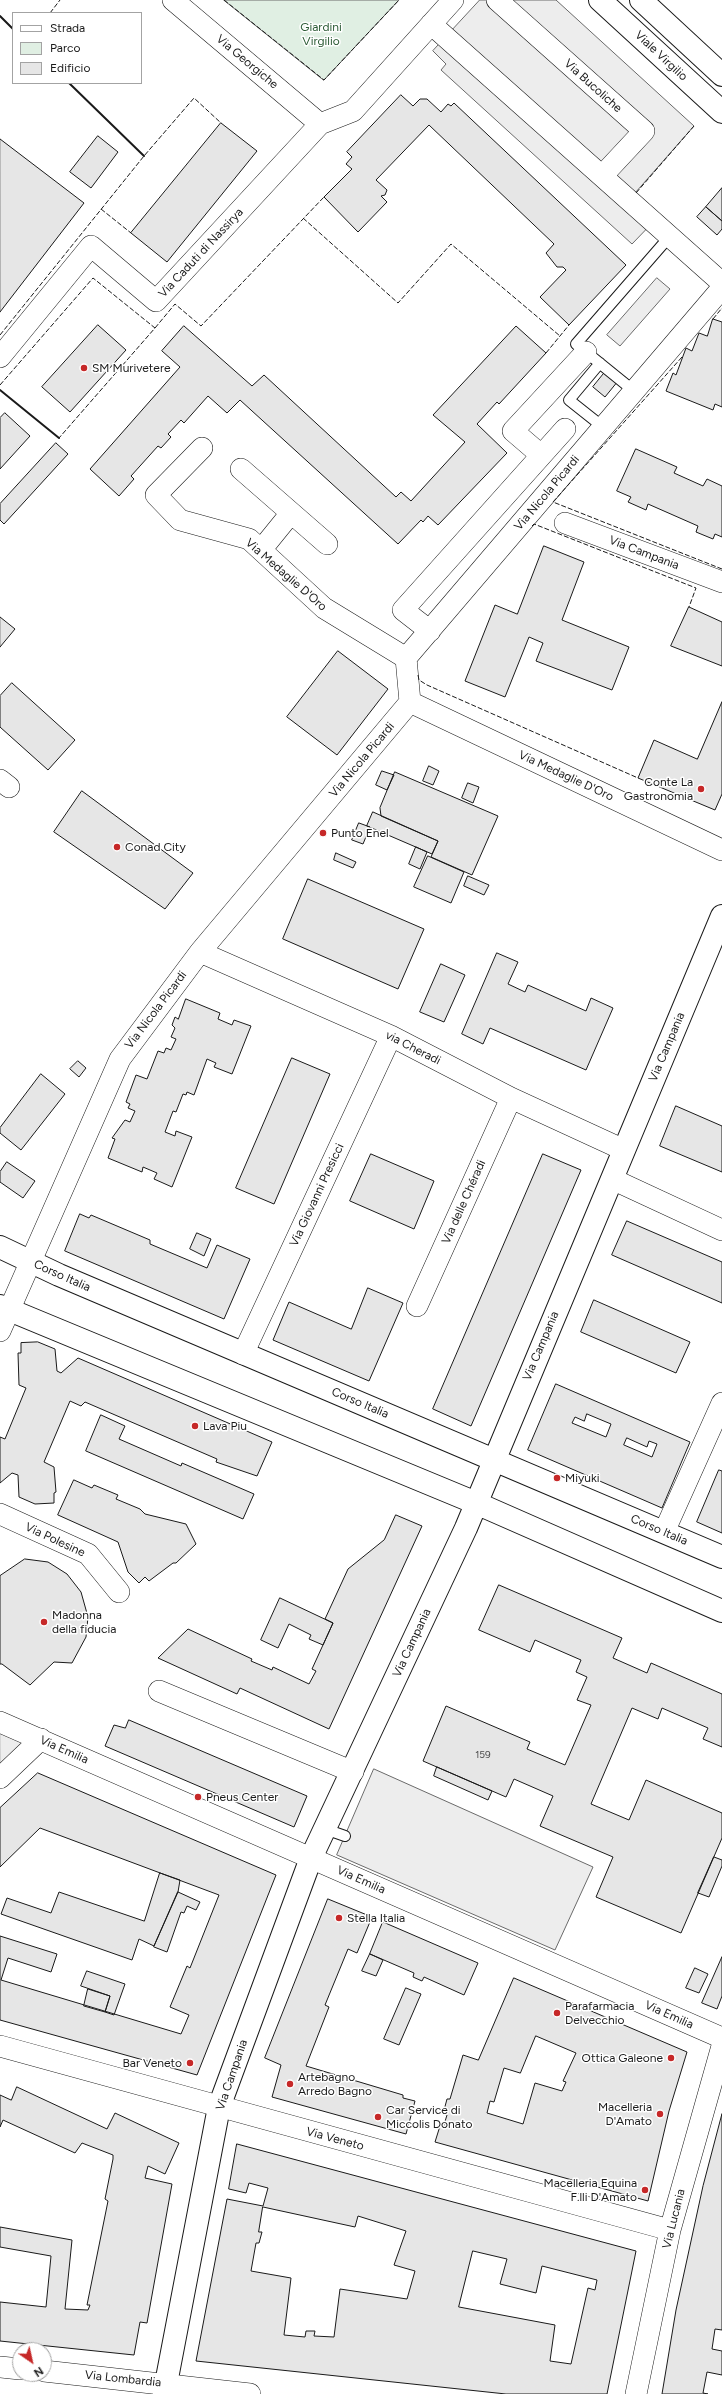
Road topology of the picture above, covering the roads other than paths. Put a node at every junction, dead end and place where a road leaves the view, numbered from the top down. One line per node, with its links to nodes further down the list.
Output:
1 (173, 0): 9 (street, Via Georgiche)
2 (453, 0): 6 (street)
3 (497, 0): 10 (street, Via Bucoliche)
4 (600, 0): 8 (street, Viale Virgilio)
5 (641, 0): 7 (street)
6 (431, 24): 9 (street); 10 (street)
7 (722, 75)
8 (722, 112)
9 (320, 124): 14 (street, Via Caduti di Nassirya)
10 (602, 176): 11 (street)
11 (670, 236): 12 (street); 15 (lane)
12 (722, 283)
13 (722, 288): 16 (street, Via Nicola Picardi)
14 (0, 357)
15 (593, 357): 16 (lane); 17 (lane); 20 (street)
16 (634, 391): 17 (street, Via Nicola Picardi)
17 (604, 427): 27 (street, Via Nicola Picardi)
18 (565, 429): 20 (street)
19 (202, 448): 25 (street, Via Medaglie D'Oro)
20 (541, 455): 27 (street)
21 (241, 469): 22 (street)
22 (290, 513): 24 (street); 25 (street)
23 (566, 523): 26 (street, Via Campania)
24 (327, 544)
25 (261, 550): 28 (street, Via Medaglie D'Oro)
26 (722, 582)
27 (430, 631): 28 (street, Via Nicola Picardi)
28 (406, 658): 29 (street)
29 (410, 702): 30 (street, Via Medaglie D'Oro); 32 (street, Via Nicola Picardi)
30 (722, 850)
31 (722, 916): 35 (street, Via Campania)
32 (200, 952): 33 (street, via Cheradi); 39 (street, Via Nicola Picardi)
33 (391, 1036): 34 (street, via Cheradi); 43 (street, Via Giovanni Presicci)
34 (511, 1098): 35 (street, via Cheradi); 40 (street, Via delle Chéradi)
35 (624, 1150): 36 (street, Via Campania)
36 (612, 1179): 37 (street); 45 (street, Via Campania)
37 (722, 1230)
38 (0, 1247): 39 (street, Corso Italia)
39 (31, 1262): 41 (street); 43 (street, Corso Italia)
40 (417, 1306)
41 (4, 1308): 42 (street); 46 (street)
42 (0, 1332)
43 (244, 1354): 45 (street, Corso Italia)
44 (722, 1403): 48 (street)
45 (493, 1460): 46 (street, Via Campania); 48 (street, Corso Italia)
46 (476, 1503): 51 (street); 55 (street, Via Campania)
47 (0, 1514): 50 (street, Via Polesine)
48 (664, 1532): 49 (street, Corso Italia)
49 (722, 1557)
50 (119, 1592)
51 (722, 1611)
52 (159, 1691): 55 (street)
53 (0, 1722): 54 (street, Via Emilia)
54 (41, 1739): 56 (street); 57 (street, Via Emilia)
55 (353, 1772): 57 (street, Via Campania)
56 (0, 1778)
57 (311, 1858): 58 (street, Via Emilia); 61 (street, Via Campania)
58 (722, 2038)
59 (0, 2046): 61 (street, Via Veneto)
60 (722, 2046): 62 (street, Via Lucania)
61 (219, 2107): 62 (street, Via Veneto); 66 (street, Via Campania)
62 (670, 2230): 68 (street, Via Lucania)
63 (0, 2367): 64 (street)
64 (12, 2368)
65 (52, 2372): 66 (street, Via Lombardia)
66 (165, 2389): 67 (street, Via Lombardia)
67 (250, 2394)
68 (636, 2394)

